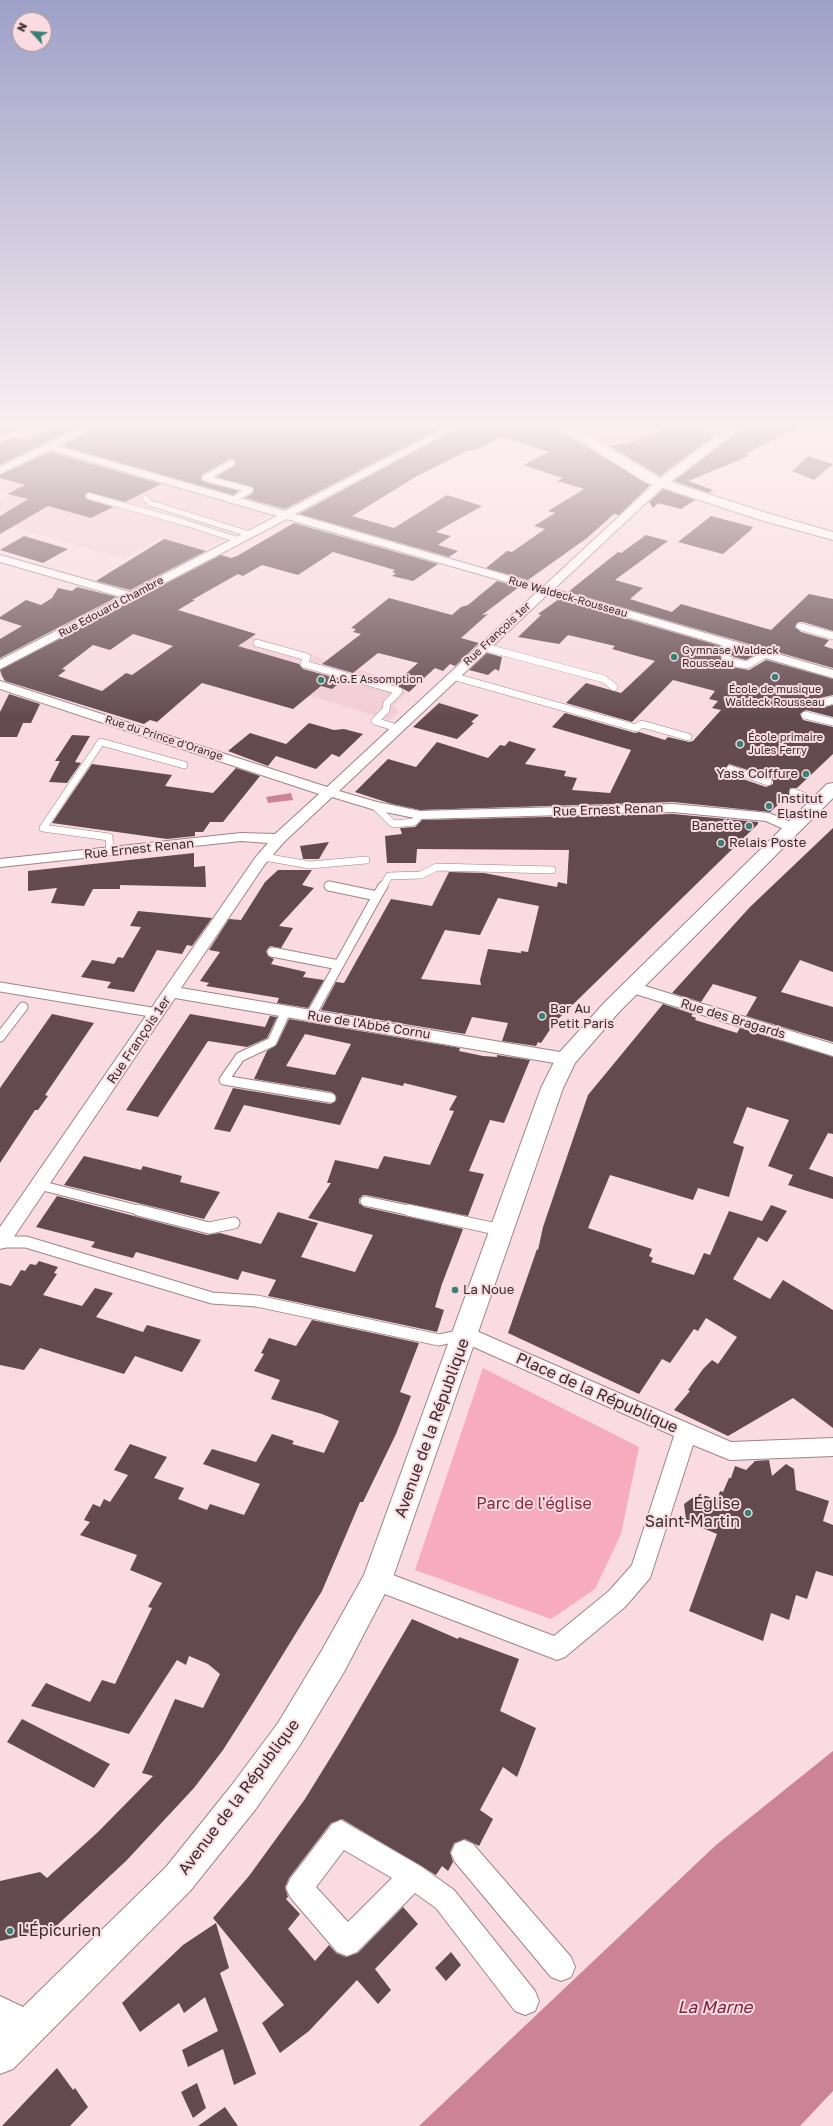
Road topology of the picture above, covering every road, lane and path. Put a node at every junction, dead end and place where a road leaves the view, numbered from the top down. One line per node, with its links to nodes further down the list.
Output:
1 (176, 520): 9 (lane)
2 (205, 520): 7 (lane)
3 (275, 520): 7 (street, Rue Edouard Chambre)
4 (303, 520): 11 (street, Rue Waldeck-Rousseau)
5 (620, 520): 11 (street, Rue François 1er)
6 (777, 520): 8 (main road)
7 (249, 534): 9 (street, Rue Edouard Chambre)
8 (833, 536)
9 (238, 540): 12 (street, Rue Edouard Chambre)
10 (0, 558): 12 (street)
11 (544, 590): 16 (street, Rue François 1er); 18 (street, Rue Waldeck-Rousseau)
12 (131, 596): 17 (street, Rue Edouard Chambre)
13 (799, 626): 14 (lane)
14 (833, 636)
15 (257, 643): 26 (lane)
16 (484, 647): 19 (street, Rue François 1er); 21 (lane)
17 (0, 665)
18 (833, 674)
19 (452, 676): 26 (street, Rue François 1er); 27 (lane)
20 (0, 685): 31 (street, Rue du Prince d'Orange)
21 (614, 687)
22 (833, 700): 23 (lane)
23 (822, 703)
24 (805, 715): 25 (lane)
25 (833, 722)
26 (397, 728): 31 (street, Rue François 1er)
27 (688, 737)
28 (184, 765): 37 (lane)
29 (730, 769): 30 (lane)
30 (768, 782)
31 (328, 792): 34 (street, Rue du Prince d'Orange); 36 (street, Rue François 1er)
32 (793, 792): 33 (lane)
33 (826, 795): 35 (main road, Avenue de la République)
34 (375, 806): 35 (street, Rue Ernest Renan)
35 (793, 828): 47 (main road, Avenue de la République)
36 (278, 839): 37 (street, Rue Ernest Renan); 38 (street, Rue François 1er)
37 (110, 852): 40 (street, Rue Ernest Renan)
38 (264, 857): 39 (lane); 48 (street, Rue François 1er)
39 (366, 860)
40 (0, 863)
41 (552, 870): 43 (lane)
42 (329, 886): 43 (lane)
43 (377, 896): 45 (lane)
44 (272, 952): 45 (lane)
45 (339, 965): 52 (lane)
46 (0, 987): 51 (lane)
47 (632, 987): 54 (street, Rue des Bragards); 55 (main road, Avenue de la République)
48 (172, 992): 50 (street, Rue de l'Abbé Cornu); 51 (street, Rue François 1er)
49 (24, 1007): 53 (lane)
50 (286, 1011): 52 (street, Rue de l'Abbé Cornu); 56 (lane)
51 (158, 1013): 57 (street, Rue François 1er)
52 (311, 1015): 55 (street, Rue de l'Abbé Cornu)
53 (0, 1037)
54 (833, 1050)
55 (566, 1059): 60 (main road, Avenue de la République)
56 (331, 1098)
57 (39, 1185): 59 (lane); 61 (street, Rue François 1er)
58 (365, 1200): 60 (lane)
59 (234, 1223)
60 (502, 1230): 62 (main road, Avenue de la République)
61 (0, 1242): 62 (lane)
62 (465, 1334): 63 (street, Place de la République); 65 (main road, Avenue de la République)
63 (686, 1433): 64 (street); 65 (street, Place de la République)
64 (833, 1447)
65 (376, 1580): 70 (main road, Avenue de la République)
66 (464, 1853): 68 (street)
67 (413, 1876): 69 (street)
68 (561, 1966)
69 (525, 2001)
70 (14, 2022): 71 (main road, Avenue de la République)
71 (0, 2056)

